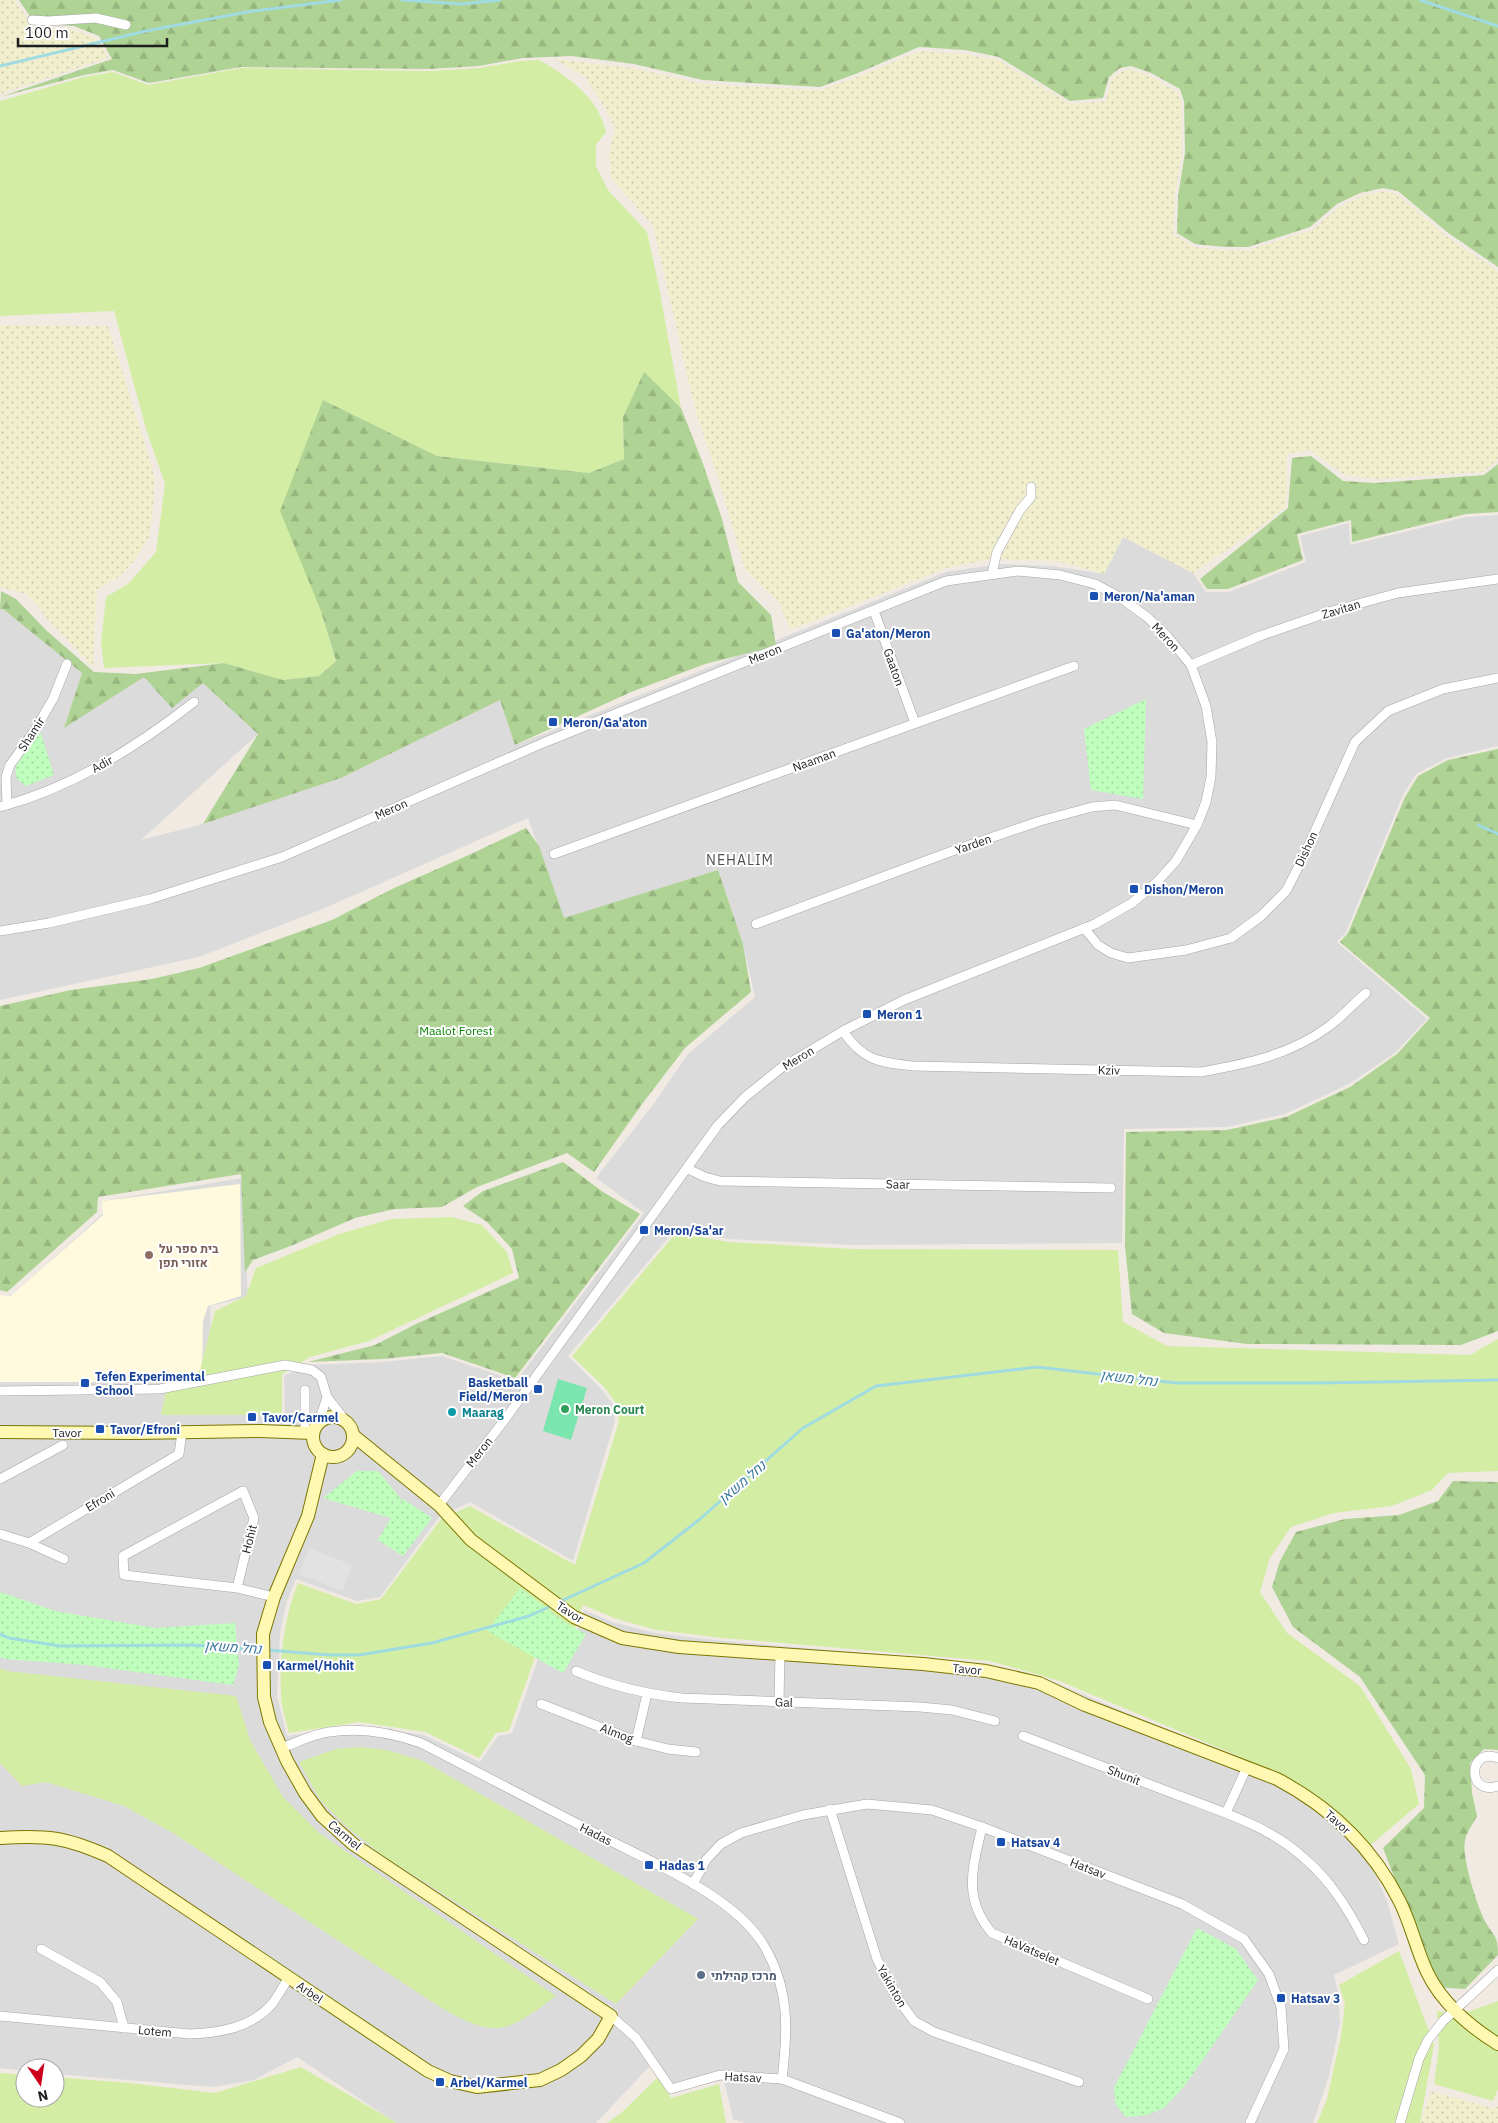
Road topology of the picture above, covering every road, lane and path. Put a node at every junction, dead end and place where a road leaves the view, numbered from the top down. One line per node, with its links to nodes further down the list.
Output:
1 (32, 20): 2 (street)
2 (126, 25)
3 (1031, 487): 4 (street)
4 (992, 574): 6 (street, Meron); 8 (street, Meron)
5 (1498, 579): 8 (street, Zavitan)
6 (874, 611): 12 (street, Gaaton); 18 (street, Meron)
7 (67, 664): 13 (street, Shamir)
8 (1191, 665): 14 (street, Meron)
9 (1074, 666): 12 (street, Naaman)
10 (1498, 678): 17 (street, Dishon)
11 (194, 702): 13 (street, Adir)
12 (914, 724): 15 (street, Naaman)
13 (4, 806)
14 (1197, 825): 16 (street, Yarden); 17 (street, Meron)
15 (554, 854)
16 (756, 924)
17 (1084, 928): 20 (street, Meron)
18 (0, 931)
19 (1366, 993): 20 (street, Kziv)
20 (843, 1031): 21 (street, Meron)
21 (688, 1168): 22 (street, Saar); 34 (street, Meron)
22 (1111, 1188)
23 (304, 1390): 27 (street)
24 (0, 1391): 25 (street)
25 (327, 1397): 26 (street); 27 (street)
26 (344, 1420): 27 (street); 30 (street)
27 (312, 1429): 29 (street, Tavor); 32 (street)
28 (0, 1432): 29 (street, Tavor)
29 (182, 1432): 36 (street, Efroni)
30 (354, 1436): 32 (street); 34 (street, Tavor)
31 (63, 1445): 33 (street)
32 (323, 1454): 39 (street, Carmel)
33 (0, 1479)
34 (439, 1505): 40 (street, Tavor)
35 (0, 1534): 36 (street)
36 (29, 1543): 37 (street)
37 (64, 1559)
38 (237, 1588): 38 (street, Hohit); 39 (street)
39 (274, 1597): 48 (street, Carmel)
40 (780, 1654): 43 (street); 51 (street, Tavor)
41 (576, 1671): 42 (street, Gal)
42 (647, 1694): 43 (street, Gal); 47 (street)
43 (779, 1702): 45 (street, Gal)
44 (541, 1704): 47 (street, Almog)
45 (995, 1721)
46 (1023, 1736): 54 (street, Shunit)
47 (636, 1741): 49 (street, Almog)
48 (281, 1748): 57 (street, Hadas); 65 (street, Carmel)
49 (696, 1752)
50 (1498, 1758): 52 (street)
51 (1247, 1767): 54 (street); 63 (street, Tavor)
52 (1498, 1786)
53 (830, 1809): 55 (street, Hatsav); 57 (street, Hatsav); 69 (street, Yakinton)
54 (1226, 1814): 58 (street, Shunit)
55 (982, 1827): 62 (street, HaVatselet); 72 (street, Hatsav)
56 (0, 1838): 61 (street, Arbel)
57 (693, 1884): 68 (street, Hadas)
58 (1364, 1940)
59 (41, 1949): 66 (street)
60 (1498, 1970): 63 (street)
61 (289, 1978): 65 (street, Arbel); 66 (street, Lotem)
62 (1148, 1999)
63 (1456, 2011): 67 (street, Tavor); 73 (street)
64 (0, 2016): 66 (street, Lotem)
65 (611, 2016): 70 (street, Carmel)
66 (124, 2028)
67 (1498, 2044)
68 (782, 2079): 70 (street, Hatsav); 71 (street, Hatsav)
69 (1079, 2082)
70 (671, 2089)
71 (900, 2123)
72 (1250, 2123)
73 (1400, 2123)

